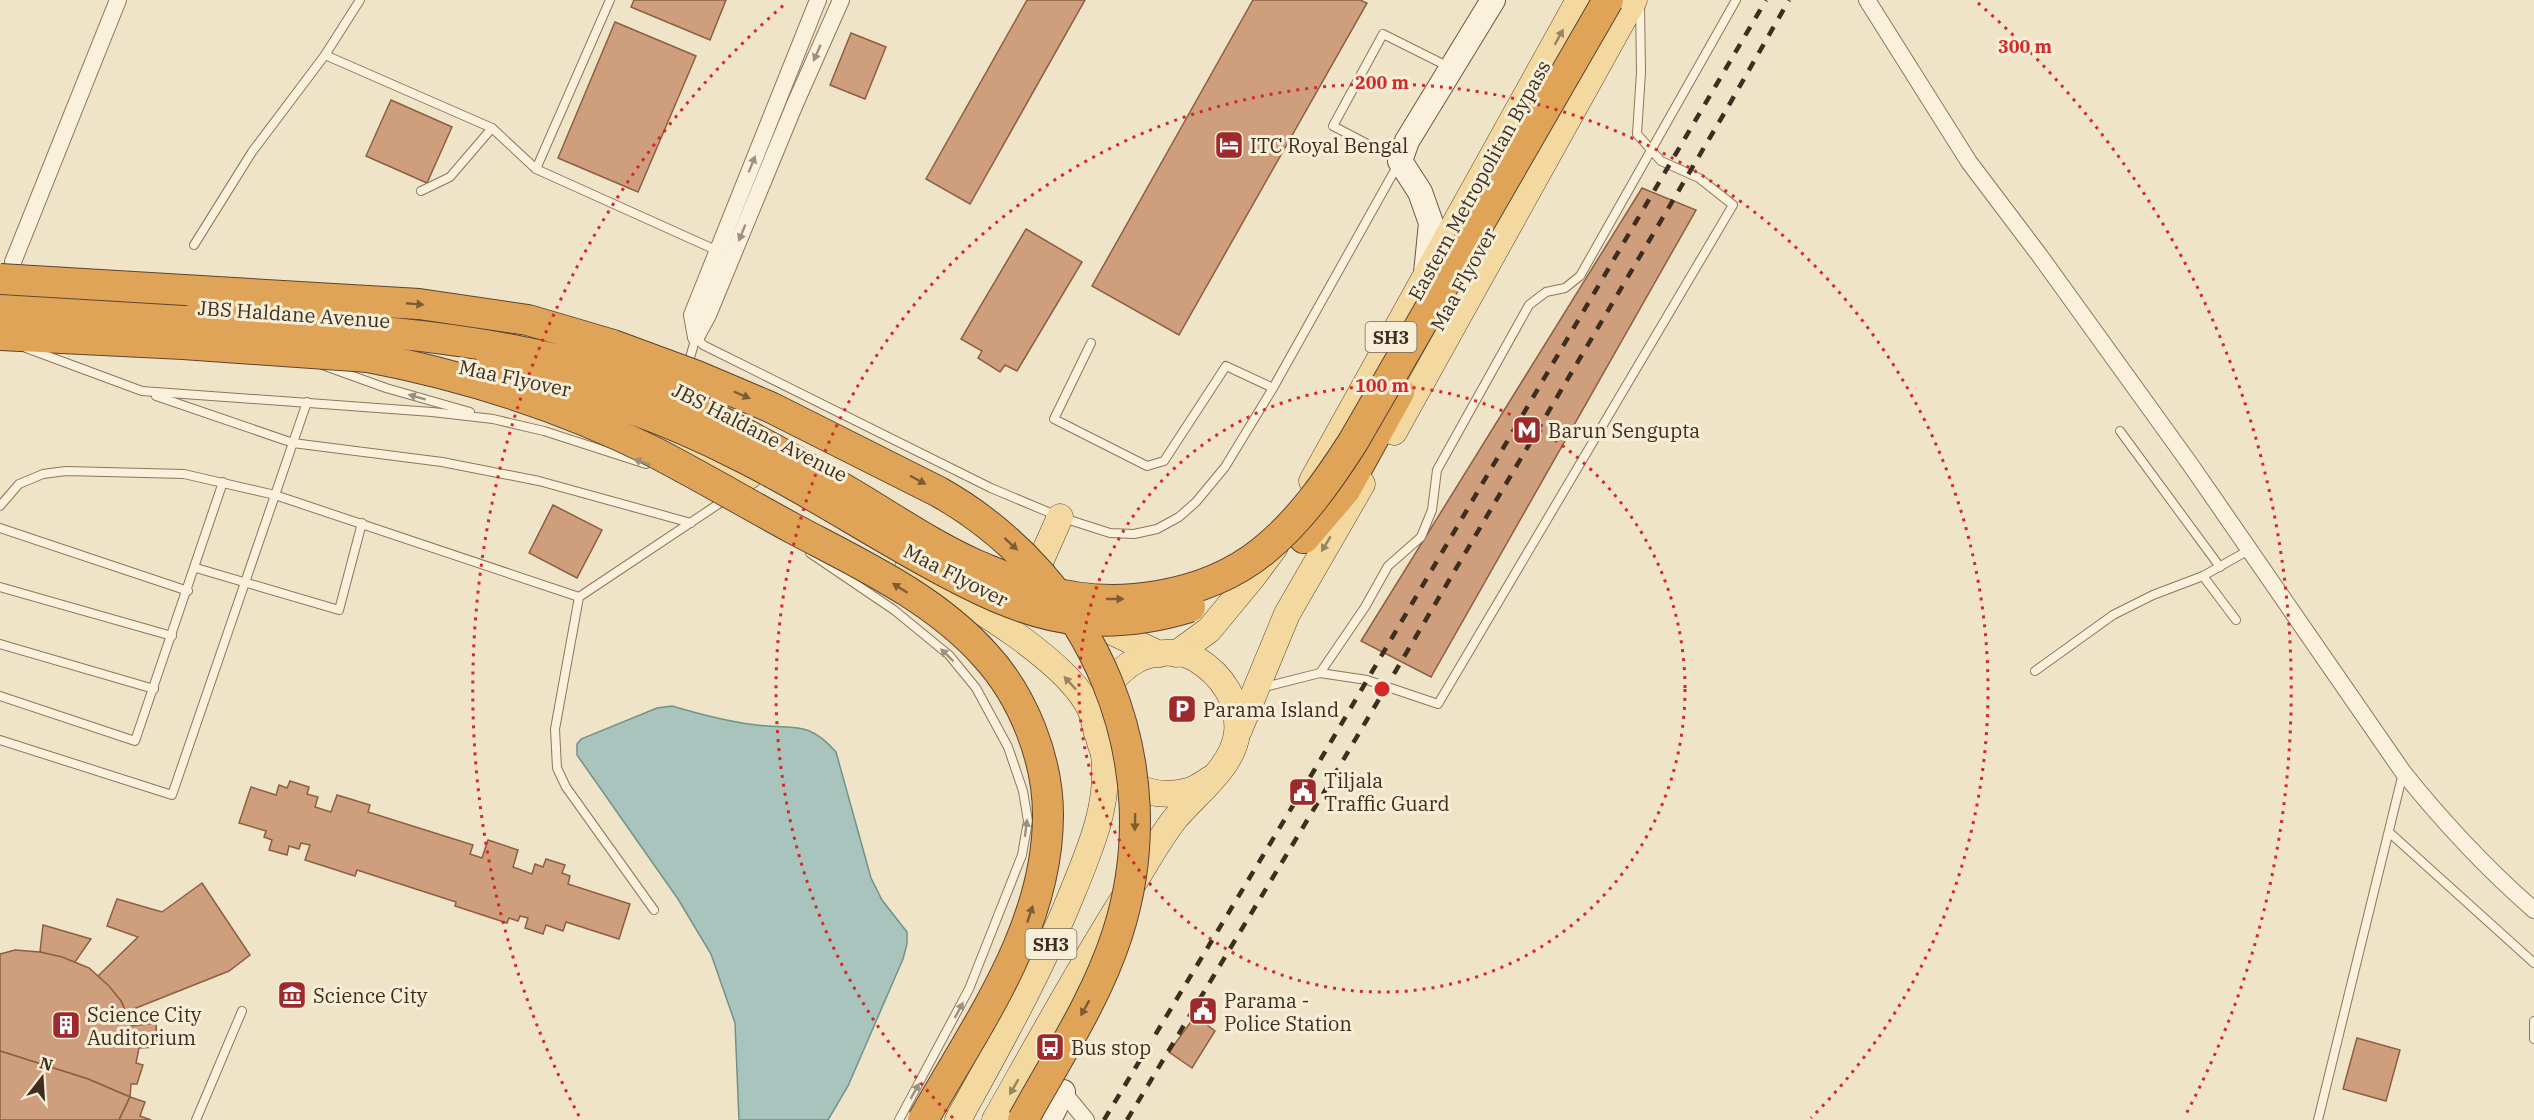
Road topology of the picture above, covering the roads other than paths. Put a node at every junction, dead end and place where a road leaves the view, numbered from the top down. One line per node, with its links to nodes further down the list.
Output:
1 (118, 0): 23 (street)
2 (360, 0): 14 (lane)
3 (610, 0): 19 (lane)
4 (818, 0): 22 (street, one-way to 4)
5 (841, 0): 27 (street, one-way to 27)
6 (1493, 0): 15 (street)
7 (1579, 0): 24 (main road, Eastern Metropolitan Bypass / SH3, one-way to 7)
8 (1608, 0): 26 (highway, Maa Flyover, one-way to 8, bridge)
9 (1620, 0): 30 (highway, Maa Flyover, bridge)
10 (1634, 0): 68 (main road, SH3, one-way to 68)
11 (1640, 0): 17 (lane)
12 (1736, 0): 17 (lane)
13 (1867, 0): 52 (street)
14 (325, 55): 16 (lane); 21 (lane)
15 (1450, 68): 18 (street); 18 (lane)
16 (492, 128): 19 (lane); 20 (lane)
17 (1651, 150): 66 (lane); 66 (lane)
18 (1400, 161): 24 (street); 33 (lane)
19 (536, 169): 22 (lane)
20 (421, 191)
21 (194, 245)
22 (718, 251): 27 (street)
23 (6, 271): 91 (highway, one-way to 91, bridge)
24 (1426, 273): 64 (main road, Eastern Metropolitan Bypass / SH3)
25 (0, 295): 58 (main road, JBS Haldane Avenue)
26 (0, 310)
27 (696, 337): 32 (lane); 46 (lane)
28 (7, 342): 30 (highway, Maa Flyover, bridge); 31 (main road); 34 (lane)
29 (1091, 344): 33 (lane)
30 (363, 356): 87 (highway, one-way to 30, bridge)
31 (321, 364): 36 (lane, one-way to 31); 42 (main road)
32 (685, 378)
33 (1273, 388): 46 (lane)
34 (142, 392): 35 (lane); 38 (lane)
35 (307, 402): 36 (lane); 38 (lane)
36 (493, 419): 39 (lane, one-way to 36)
37 (2120, 431): 53 (lane)
38 (293, 443): 43 (lane); 48 (lane)
39 (657, 468)
40 (676, 475): 44 (lane)
41 (223, 482): 43 (lane); 45 (lane); 54 (lane)
42 (747, 484): 44 (lane); 72 (main road, one-way to 42)
43 (275, 495): 47 (lane); 56 (lane)
44 (724, 501): 48 (lane); 50 (lane)
45 (0, 506)
46 (1060, 517): 58 (main road)
47 (362, 523): 56 (lane); 60 (lane)
48 (691, 523): 60 (lane)
49 (0, 528): 59 (lane)
50 (774, 530)
51 (803, 549): 83 (lane, one-way to 51)
52 (2249, 550): 53 (lane); 73 (street)
53 (2220, 567): 55 (lane)
54 (196, 568): 56 (lane); 59 (lane)
55 (2203, 576): 61 (lane); 65 (lane)
56 (244, 582): 71 (lane)
57 (0, 587): 62 (lane)
58 (1029, 588): 64 (main road, JBS Haldane Avenue)
59 (188, 591): 62 (lane)
60 (579, 597): 76 (lane)
61 (2236, 620)
62 (172, 636): 67 (lane)
63 (0, 644): 67 (lane)
64 (1168, 654): 70 (main road, SH3); 72 (main road, SH3)
65 (2035, 671)
66 (1320, 673): 68 (lane)
67 (154, 689): 69 (lane)
68 (1255, 690): 70 (main road, SH3)
69 (0, 696)
70 (1237, 735): 74 (main road, SH3)
71 (0, 741)
72 (1100, 744): 74 (main road, SH3); 89 (main road, SH3)
73 (2403, 772): 75 (lane); 77 (street)
74 (1212, 778): 82 (main road, SH3)
75 (2390, 833): 78 (lane); 94 (lane)
76 (654, 910)
77 (2534, 910)
78 (2534, 963)
79 (242, 1011): 85 (lane)
80 (2534, 1021): 81 (lane)
81 (2534, 1039)
82 (1035, 1050): 84 (street); 90 (main road, SH3, one-way to 90)
83 (931, 1061): 86 (lane, one-way to 83); 88 (lane)
84 (1063, 1092): 92 (street); 93 (street)
85 (196, 1120)
86 (899, 1120)
87 (923, 1120)
88 (929, 1120)
89 (958, 1120)
90 (995, 1120)
91 (1023, 1120)
92 (1049, 1120)
93 (1086, 1120)
94 (2318, 1120)

